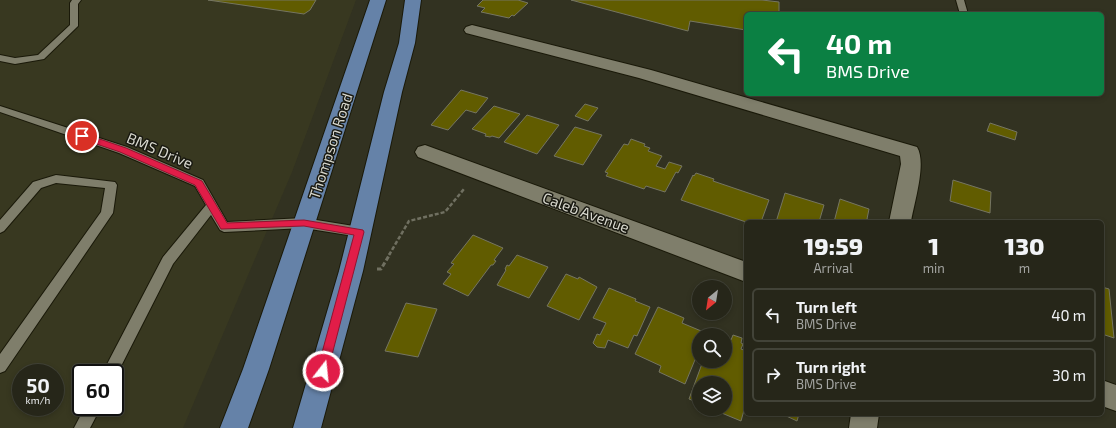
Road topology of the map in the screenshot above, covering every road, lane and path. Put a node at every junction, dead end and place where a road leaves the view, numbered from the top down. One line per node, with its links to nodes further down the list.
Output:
1 (77, 0): 7 (lane)
2 (378, 0): 13 (main road, Thompson Road)
3 (413, 0): 15 (main road)
4 (960, 0): 5 (lane)
5 (963, 12)
6 (472, 30): 12 (street)
7 (0, 58)
8 (0, 108): 11 (lane, BMS Drive)
9 (425, 152): 10 (street, Caleb Avenue)
10 (479, 172): 16 (path); 17 (street, Caleb Avenue)
11 (212, 206): 13 (lane, BMS Drive); 18 (lane)
12 (900, 220)
13 (304, 223): 15 (lane, BMS Drive); 25 (main road, Thompson Road)
14 (0, 228): 19 (lane)
15 (360, 232): 16 (main road)
16 (351, 271): 26 (main road)
17 (744, 271)
18 (115, 364)
19 (0, 366)
20 (1104, 394): 21 (street)
21 (1116, 398)
22 (88, 416): 24 (lane)
23 (865, 416): 27 (street)
24 (82, 428)
25 (234, 428)
26 (307, 428)
27 (863, 428)

